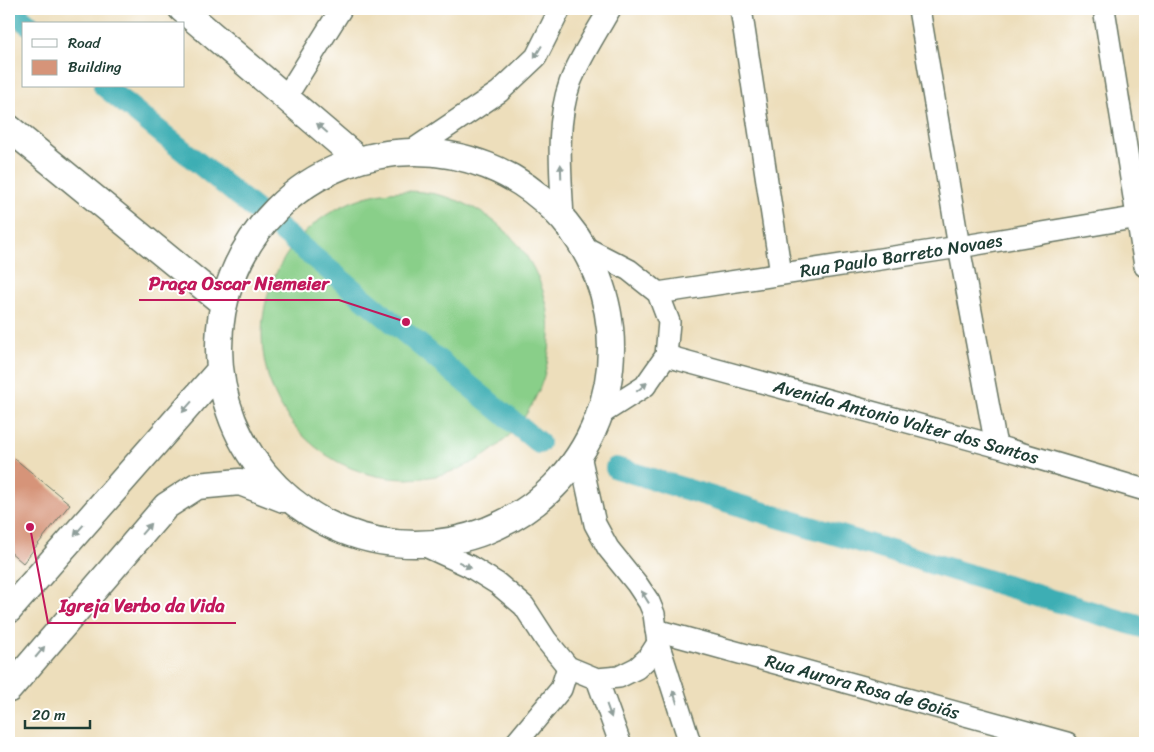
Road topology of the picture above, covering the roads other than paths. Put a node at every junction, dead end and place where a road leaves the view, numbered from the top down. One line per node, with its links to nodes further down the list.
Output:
1 (182, 9): 8 (street)
2 (341, 9): 8 (street)
3 (560, 9): 10 (street, one-way to 10)
4 (610, 9): 13 (street, one-way to 4)
5 (740, 9): 17 (street)
6 (919, 9): 15 (street)
7 (1104, 9): 12 (street)
8 (286, 98): 11 (street, one-way to 8)
9 (9, 128): 19 (street)
10 (410, 152): 11 (street); 13 (street)
11 (359, 160): 19 (street)
12 (1141, 217): 15 (street, Rua Paulo Barreto Novaes); 16 (street)
13 (563, 219): 14 (street)
14 (584, 247): 18 (street); 22 (street)
15 (959, 248): 17 (street, Rua Paulo Barreto Novaes); 23 (street)
16 (1145, 266)
17 (781, 274): 18 (street, Rua Paulo Barreto Novaes)
18 (658, 293): 20 (street)
19 (223, 303): 21 (street)
20 (666, 356): 22 (street, one-way to 20); 23 (street, Avenida Antonio Valter dos Santos)
21 (219, 371): 26 (street); 28 (street, one-way to 28)
22 (601, 414): 24 (street)
23 (996, 446): 25 (street, Avenida Antonio Valter dos Santos)
24 (580, 455): 27 (street); 29 (street, one-way to 24)
25 (1145, 490)
26 (291, 501): 27 (street); 32 (street, one-way to 26)
27 (421, 544): 30 (street, one-way to 30)
28 (9, 610)
29 (657, 637): 31 (street); 35 (street, one-way to 29); 36 (street, Rua Aurora Rosa de Goiás)
30 (568, 667): 31 (street); 33 (street)
31 (597, 679): 34 (street, one-way to 34)
32 (9, 689)
33 (516, 743)
34 (620, 743)
35 (690, 743)
36 (1067, 743)

